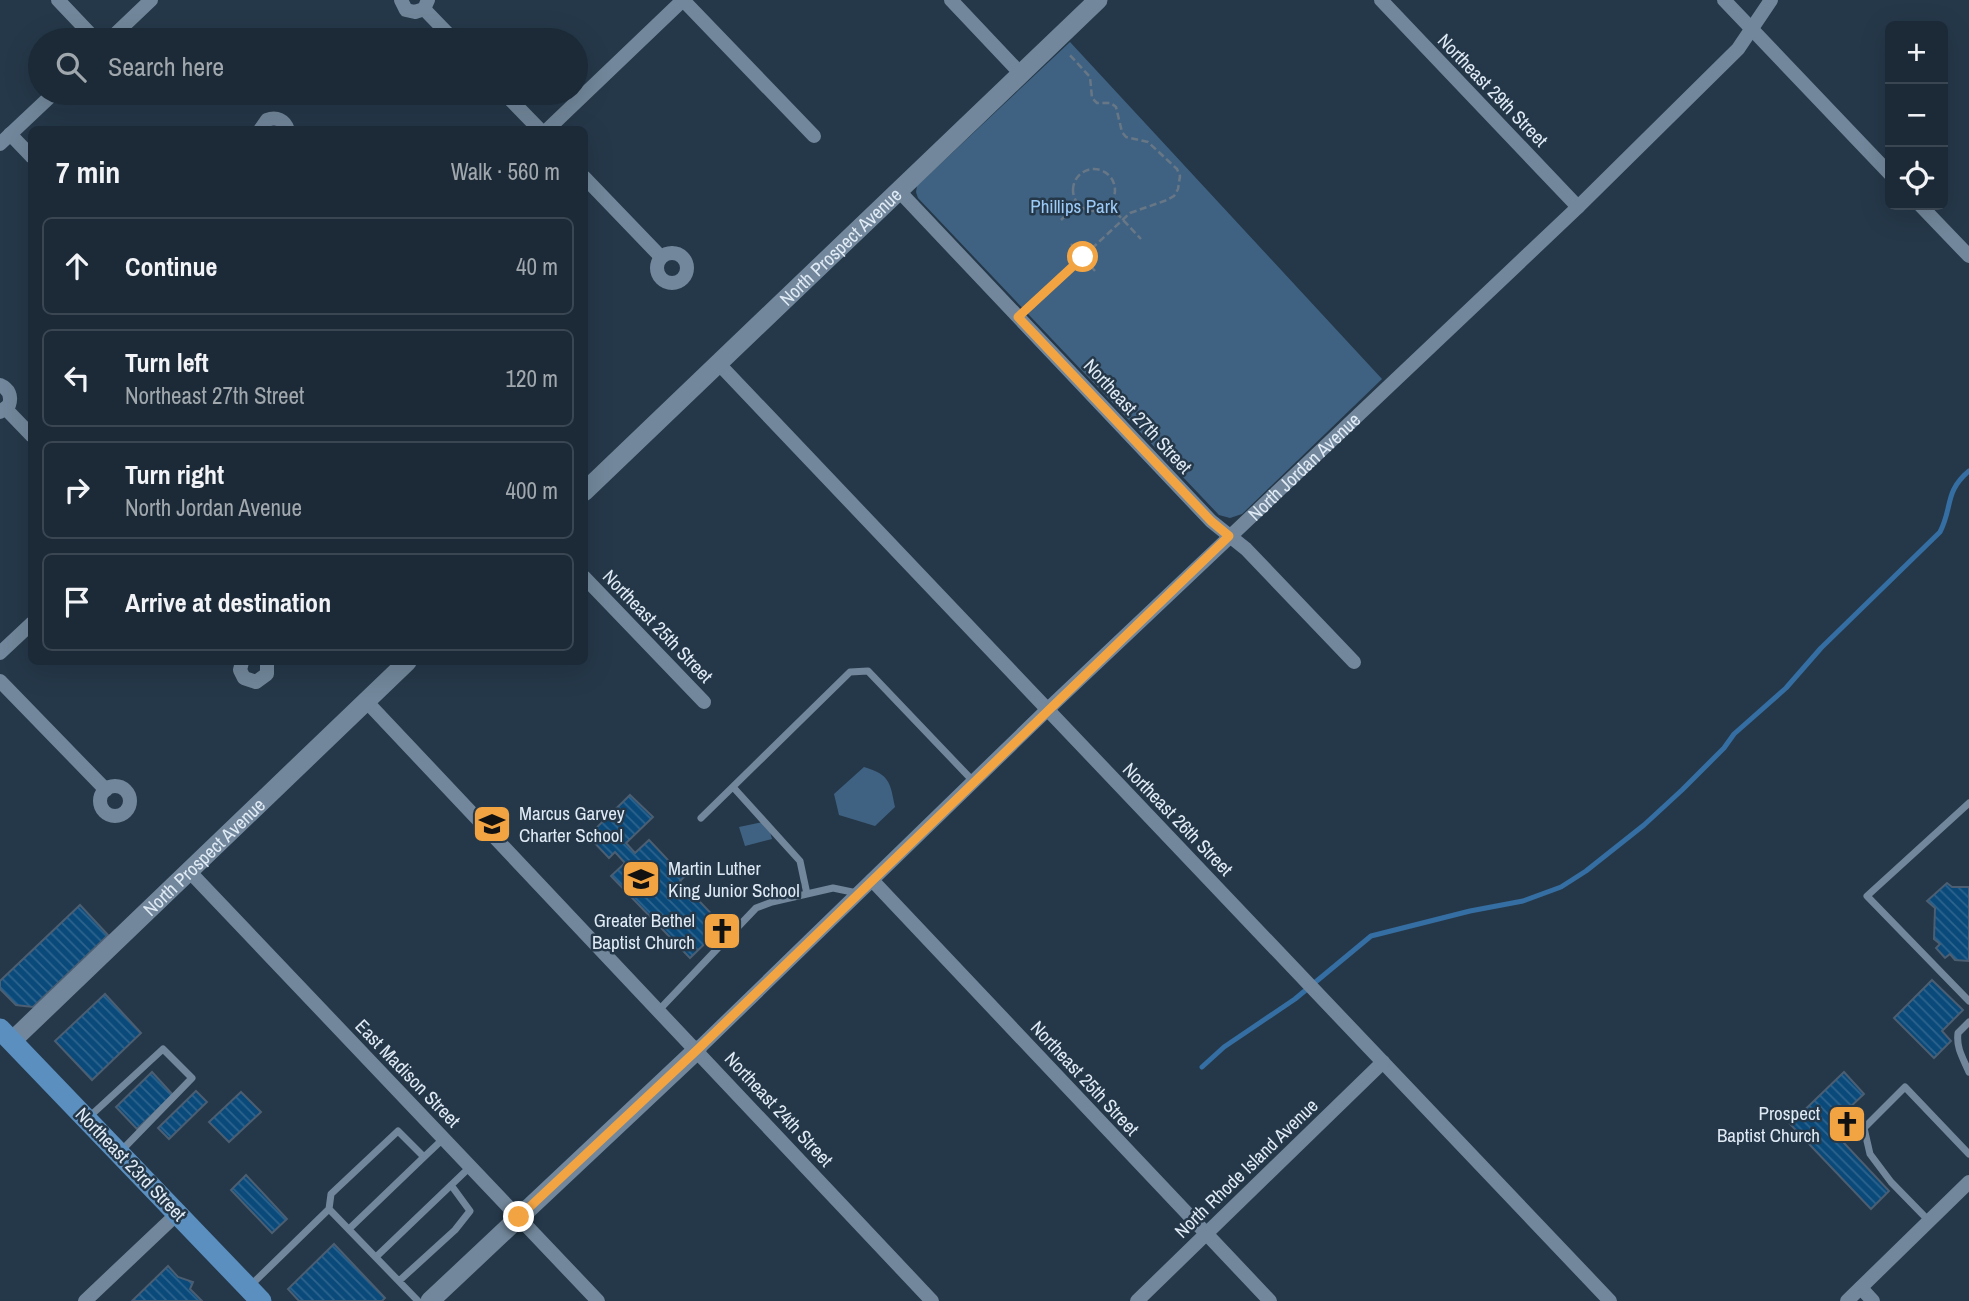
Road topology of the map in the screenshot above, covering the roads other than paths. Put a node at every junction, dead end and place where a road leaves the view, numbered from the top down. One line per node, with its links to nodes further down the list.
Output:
1 (58, 0): 11 (street)
2 (151, 0): 12 (street)
3 (401, 0): 10 (street)
4 (683, 0): 16 (street); 24 (street)
5 (951, 0): 15 (street)
6 (1098, 0): 15 (street, North Prospect Avenue)
7 (1381, 0): 30 (street, Northeast 29th Street)
8 (1724, 0): 14 (street)
9 (1771, 0): 14 (street, North Jordan Avenue)
10 (426, 4): 13 (street)
11 (85, 28)
12 (122, 28)
13 (445, 28)
14 (1751, 28): 27 (street); 30 (street, North Jordan Avenue)
15 (1021, 74): 29 (street, North Prospect Avenue)
16 (588, 91)
17 (41, 105): 25 (street)
18 (516, 105): 22 (street)
19 (573, 105): 23 (street)
20 (263, 126): 21 (street)
21 (286, 126)
22 (536, 126)
23 (551, 126)
24 (814, 136)
25 (5, 139): 26 (street)
26 (28, 154)
27 (1885, 169)
28 (588, 181): 33 (street)
29 (899, 191): 34 (street, North Prospect Avenue); 39 (street, Northeast 27th Street)
30 (1578, 207): 39 (street, North Jordan Avenue)
31 (1925, 210): 32 (street)
32 (1969, 256)
33 (661, 257)
34 (719, 364): 38 (street, North Prospect Avenue); 50 (street, Northeast 26th Street)
35 (0, 385): 36 (street)
36 (3, 411): 37 (street)
37 (28, 433)
38 (588, 488)
39 (1229, 536): 43 (street, Northeast 27th Street); 50 (street, North Jordan Avenue)
40 (588, 581): 49 (street, Northeast 25th Street)
41 (28, 627): 42 (street)
42 (0, 653)
43 (1354, 662)
44 (241, 665): 45 (street)
45 (267, 665)
46 (404, 665): 48 (street, North Prospect Avenue)
47 (0, 681): 53 (street)
48 (366, 701): 56 (street, North Prospect Avenue); 61 (street, Northeast 24th Street)
49 (704, 702)
50 (1048, 709): 51 (street, North Jordan Avenue); 65 (street, Northeast 26th Street)
51 (974, 781): 52 (lane); 57 (street, North Jordan Avenue)
52 (733, 787): 55 (lane); 59 (lane)
53 (106, 790)
54 (1969, 803): 60 (lane)
55 (701, 818)
56 (189, 871): 63 (street, North Prospect Avenue); 68 (street, East Madison Street)
57 (872, 880): 58 (street, North Jordan Avenue); 80 (street, Northeast 25th Street)
58 (859, 893): 59 (lane); 64 (street, North Jordan Avenue)
59 (807, 894): 61 (lane)
60 (1969, 1001)
61 (659, 1010): 64 (street, Northeast 24th Street)
62 (1969, 1022): 66 (lane)
63 (4, 1041): 67 (main road, Northeast 23rd Street)
64 (697, 1050): 77 (street, North Jordan Avenue); 89 (street, Northeast 24th Street)
65 (1382, 1062): 80 (street, North Rhode Island Avenue); 92 (street, Northeast 26th Street)
66 (1969, 1072)
67 (87, 1118): 69 (main road, Northeast 23rd Street); 69 (lane)
68 (444, 1139): 71 (lane); 72 (street, East Madison Street)
69 (120, 1152): 76 (main road, Northeast 23rd Street)
70 (1969, 1154): 78 (lane)
71 (424, 1157): 75 (lane); 79 (lane)
72 (470, 1166): 74 (lane); 77 (street, East Madison Street)
73 (1969, 1182): 78 (street)
74 (451, 1185): 81 (lane); 82 (lane)
75 (330, 1209): 79 (lane); 84 (lane)
76 (178, 1213): 84 (main road, Northeast 23rd Street); 85 (street)
77 (519, 1217): 87 (street, North Jordan Avenue); 88 (street, East Madison Street)
78 (1929, 1221): 83 (street)
79 (349, 1229): 81 (lane)
80 (1206, 1235): 90 (street, North Rhode Island Avenue); 91 (street, Northeast 25th Street)
81 (376, 1257): 82 (lane)
82 (399, 1281): 86 (lane)
83 (1861, 1288): 93 (street); 94 (street)
84 (252, 1295)
85 (85, 1301)
86 (418, 1301)
87 (430, 1301)
88 (598, 1301)
89 (932, 1301)
90 (1137, 1301)
91 (1270, 1301)
92 (1610, 1301)
93 (1847, 1301)
94 (1873, 1301)

